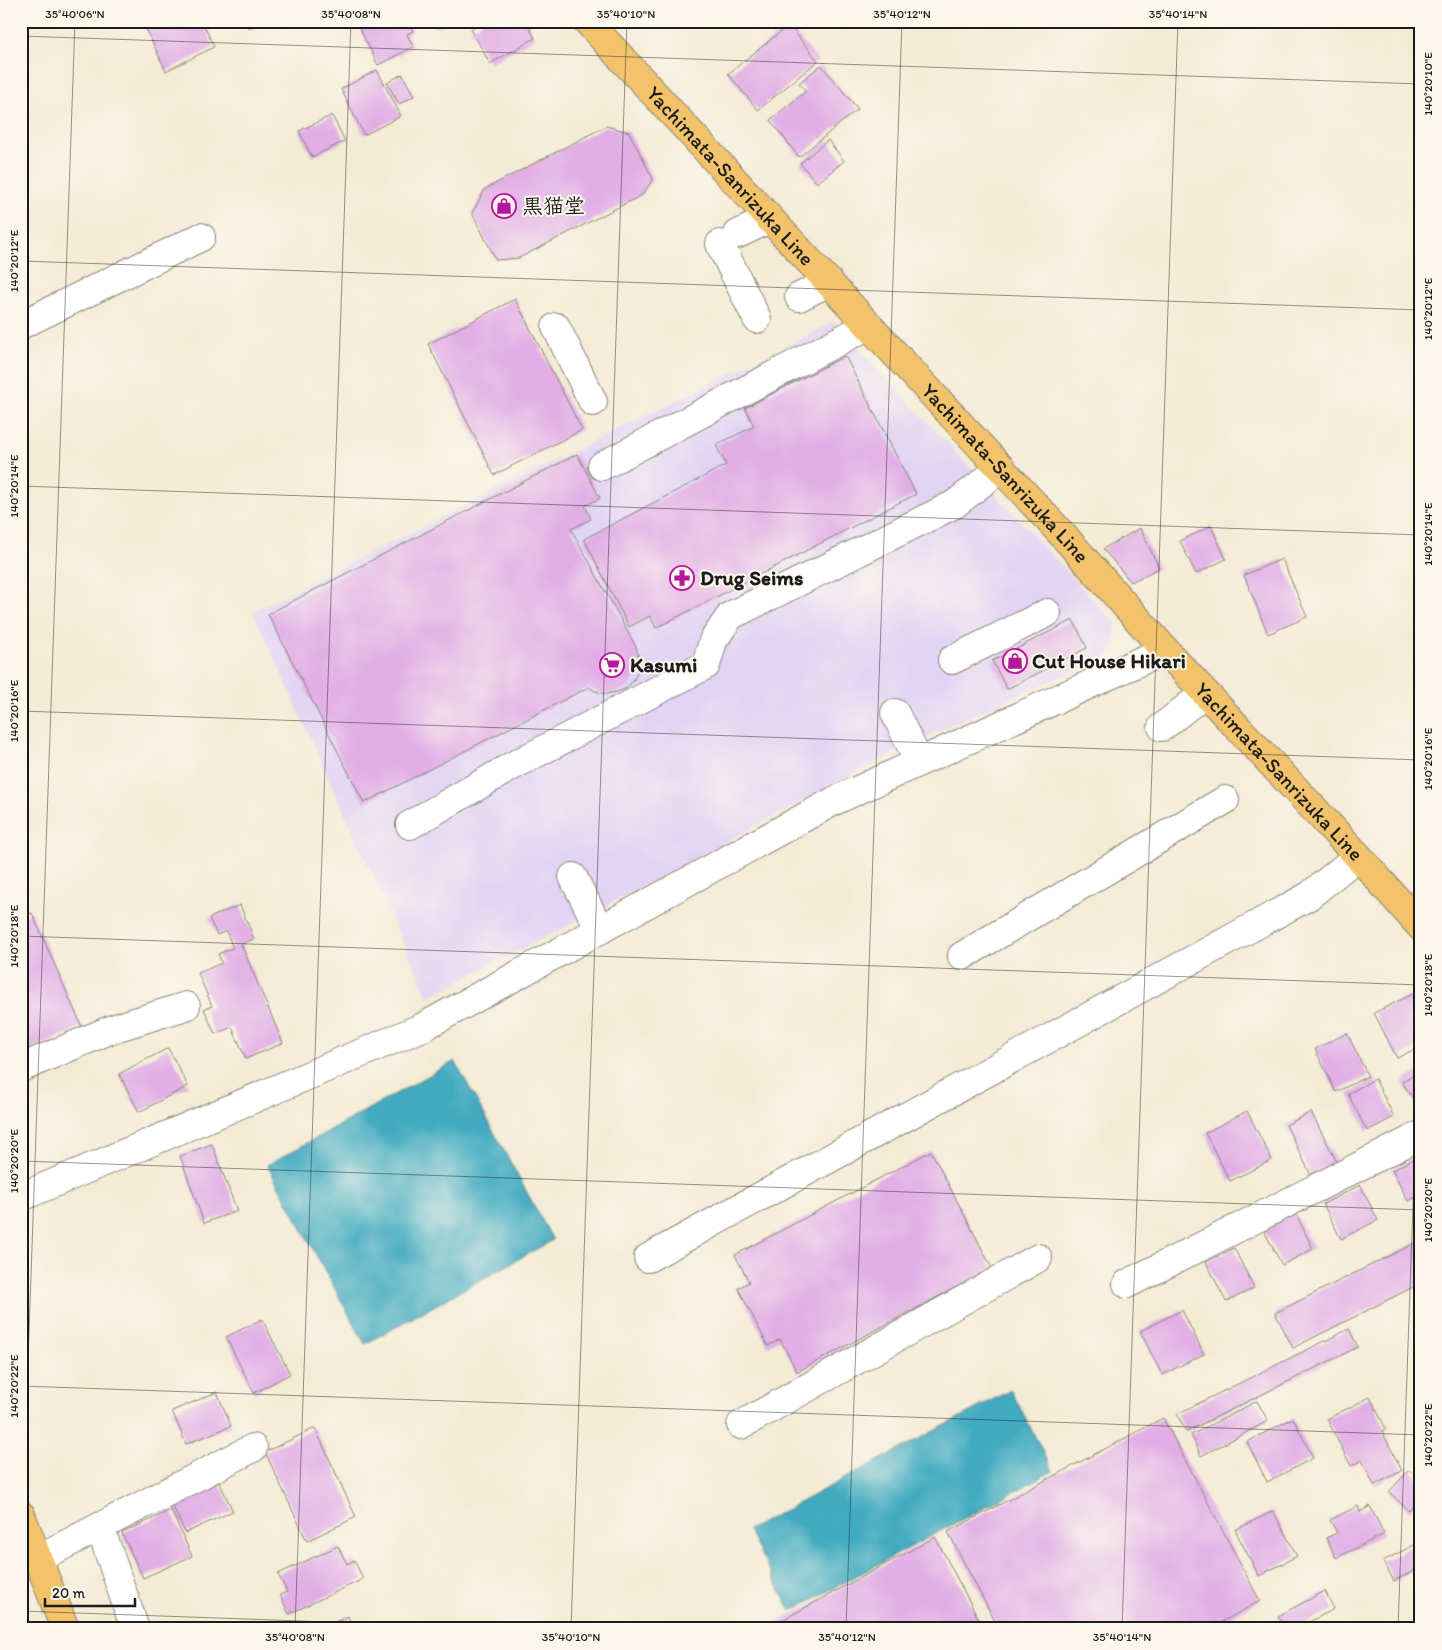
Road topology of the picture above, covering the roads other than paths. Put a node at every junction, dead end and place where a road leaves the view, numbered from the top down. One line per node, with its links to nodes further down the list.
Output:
1 (587, 21): 2 (main road, Yachimata-Sanrizuka Line)
2 (769, 219): 4 (main road, Yachimata-Sanrizuka Line); 6 (street)
3 (201, 237): 7 (street)
4 (829, 282): 5 (street); 8 (main road, Yachimata-Sanrizuka Line)
5 (798, 297)
6 (757, 318)
7 (21, 325)
8 (868, 325): 11 (street); 12 (main road, Yachimata-Sanrizuka Line)
9 (556, 327): 10 (street)
10 (593, 402)
11 (602, 466)
12 (1001, 468): 14 (main road, Yachimata-Sanrizuka Line); 21 (street)
13 (1047, 613): 15 (street)
14 (1164, 650): 16 (main road, Yachimata-Sanrizuka Line); 19 (street)
15 (952, 660)
16 (1205, 693): 18 (street); 22 (main road, Yachimata-Sanrizuka Line)
17 (895, 713): 19 (street)
18 (1162, 727)
19 (919, 762): 25 (street)
20 (1225, 800): 26 (street)
21 (410, 825)
22 (1358, 856): 24 (main road, Yachimata-Sanrizuka Line); 31 (street)
23 (573, 877): 25 (street)
24 (1421, 927)
25 (600, 930): 30 (street)
26 (962, 956)
27 (186, 1006): 28 (street)
28 (21, 1068)
29 (1421, 1135): 33 (street)
30 (21, 1197)
31 (648, 1258)
32 (1038, 1258): 34 (street)
33 (1127, 1284)
34 (741, 1425)
35 (253, 1448): 37 (street)
36 (21, 1515): 38 (main road)
37 (100, 1527): 38 (street); 40 (street)
38 (38, 1558): 39 (main road)
39 (65, 1629)
40 (135, 1629)

